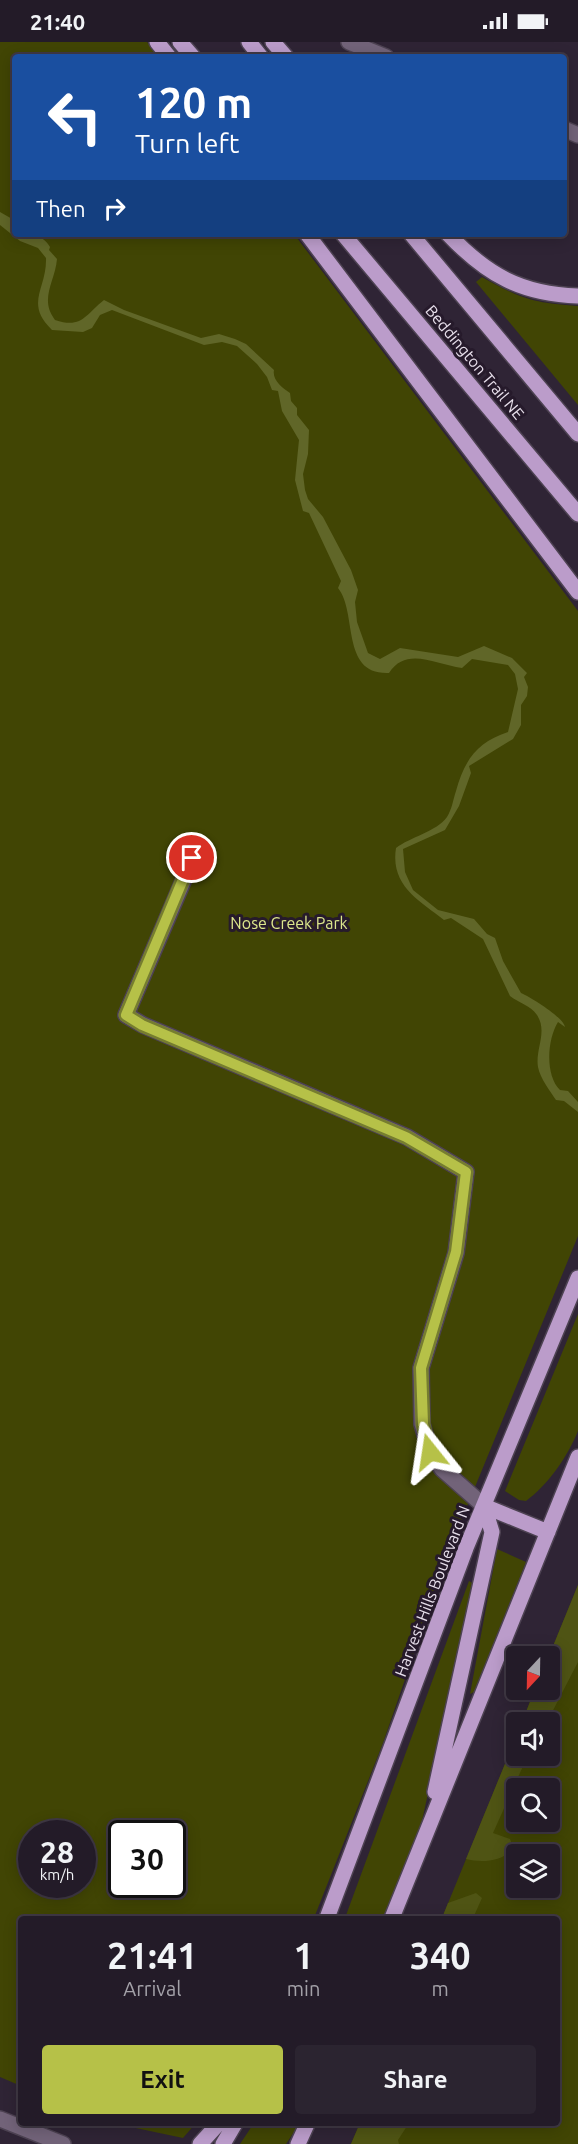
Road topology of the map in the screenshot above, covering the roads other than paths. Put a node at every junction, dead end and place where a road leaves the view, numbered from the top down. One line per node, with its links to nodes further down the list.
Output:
1 (157, 42): 6 (main road)
2 (180, 42): 7 (main road)
3 (249, 42): 8 (main road)
4 (273, 42): 9 (main road)
5 (349, 42): 10 (street)
6 (167, 54)
7 (190, 54)
8 (259, 54)
9 (283, 54)
10 (379, 54)
11 (309, 237): 18 (main road)
12 (346, 237): 17 (main road, Beddington Trail NE)
13 (414, 237): 16 (main road, Beddington Trail NE)
14 (451, 237): 15 (main road)
15 (578, 296)
16 (578, 434)
17 (578, 514)
18 (578, 592)
19 (192, 858): 22 (street)
20 (578, 1278): 22 (main road, Harvest Hills Boulevard N)
21 (578, 1457): 23 (main road)
22 (484, 1506): 23 (main road); 24 (main road); 25 (main road, Harvest Hills Boulevard N)
23 (548, 1532): 24 (main road)
24 (425, 1837): 26 (main road)
25 (328, 1916)
26 (393, 1916)
27 (0, 2119): 31 (street)
28 (216, 2126): 32 (main road)
29 (234, 2126): 33 (main road)
30 (306, 2126): 34 (main road)
31 (63, 2144)
32 (200, 2144)
33 (223, 2144)
34 (298, 2144)

